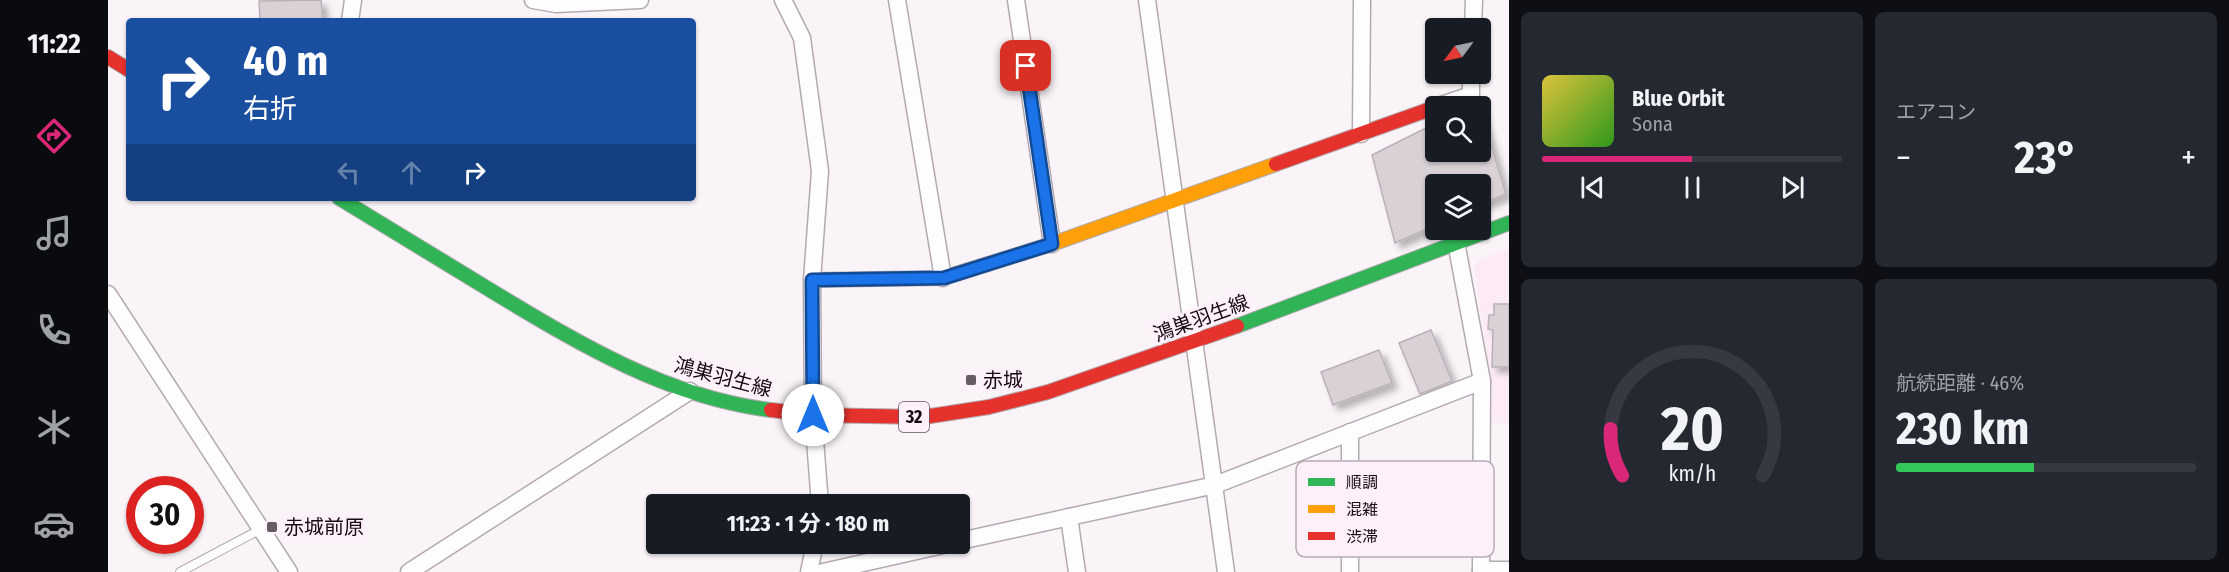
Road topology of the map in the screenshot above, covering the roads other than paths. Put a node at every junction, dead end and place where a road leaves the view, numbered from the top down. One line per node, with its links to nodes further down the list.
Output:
1 (353, 0): 10 (street)
2 (533, 0): 3 (street)
3 (640, 0)
4 (783, 0): 22 (street)
5 (897, 0): 21 (street)
6 (1017, 0): 20 (street)
7 (1147, 0): 16 (street)
8 (1362, 0): 15 (street)
9 (1474, 0): 11 (street)
10 (350, 18)
11 (1473, 18)
12 (108, 57): 13 (main road)
13 (126, 68)
14 (1425, 111): 15 (main road)
15 (1361, 134): 16 (main road)
16 (1176, 200): 20 (main road); 24 (street)
17 (344, 201): 26 (main road, 鴻巣羽生線 / 32)
18 (1509, 223): 19 (main road, 鴻巣羽生線 / 32)
19 (1456, 242): 24 (main road, 鴻巣羽生線 / 32); 25 (street)
20 (1052, 244): 21 (main road)
21 (944, 278): 22 (main road)
22 (812, 280): 27 (street)
23 (108, 294): 34 (street)
24 (1193, 342): 27 (main road, 鴻巣羽生線 / 32); 31 (street)
25 (1482, 381): 28 (street); 30 (street)
26 (690, 392): 27 (main road, 鴻巣羽生線 / 32); 42 (street)
27 (813, 415): 32 (street)
28 (1350, 432): 29 (street); 31 (street)
29 (1350, 461)
30 (1482, 461)
31 (1215, 485): 33 (street); 46 (street)
32 (819, 494)
33 (1069, 517): 35 (street); 45 (street)
34 (261, 529): 40 (lane); 41 (street)
35 (970, 539)
36 (813, 554): 43 (street)
37 (903, 554): 44 (street)
38 (1509, 570): 39 (street)
39 (1481, 571)
40 (180, 572)
41 (289, 572)
42 (409, 572)
43 (809, 572)
44 (823, 572)
45 (1077, 572)
46 (1226, 572)

